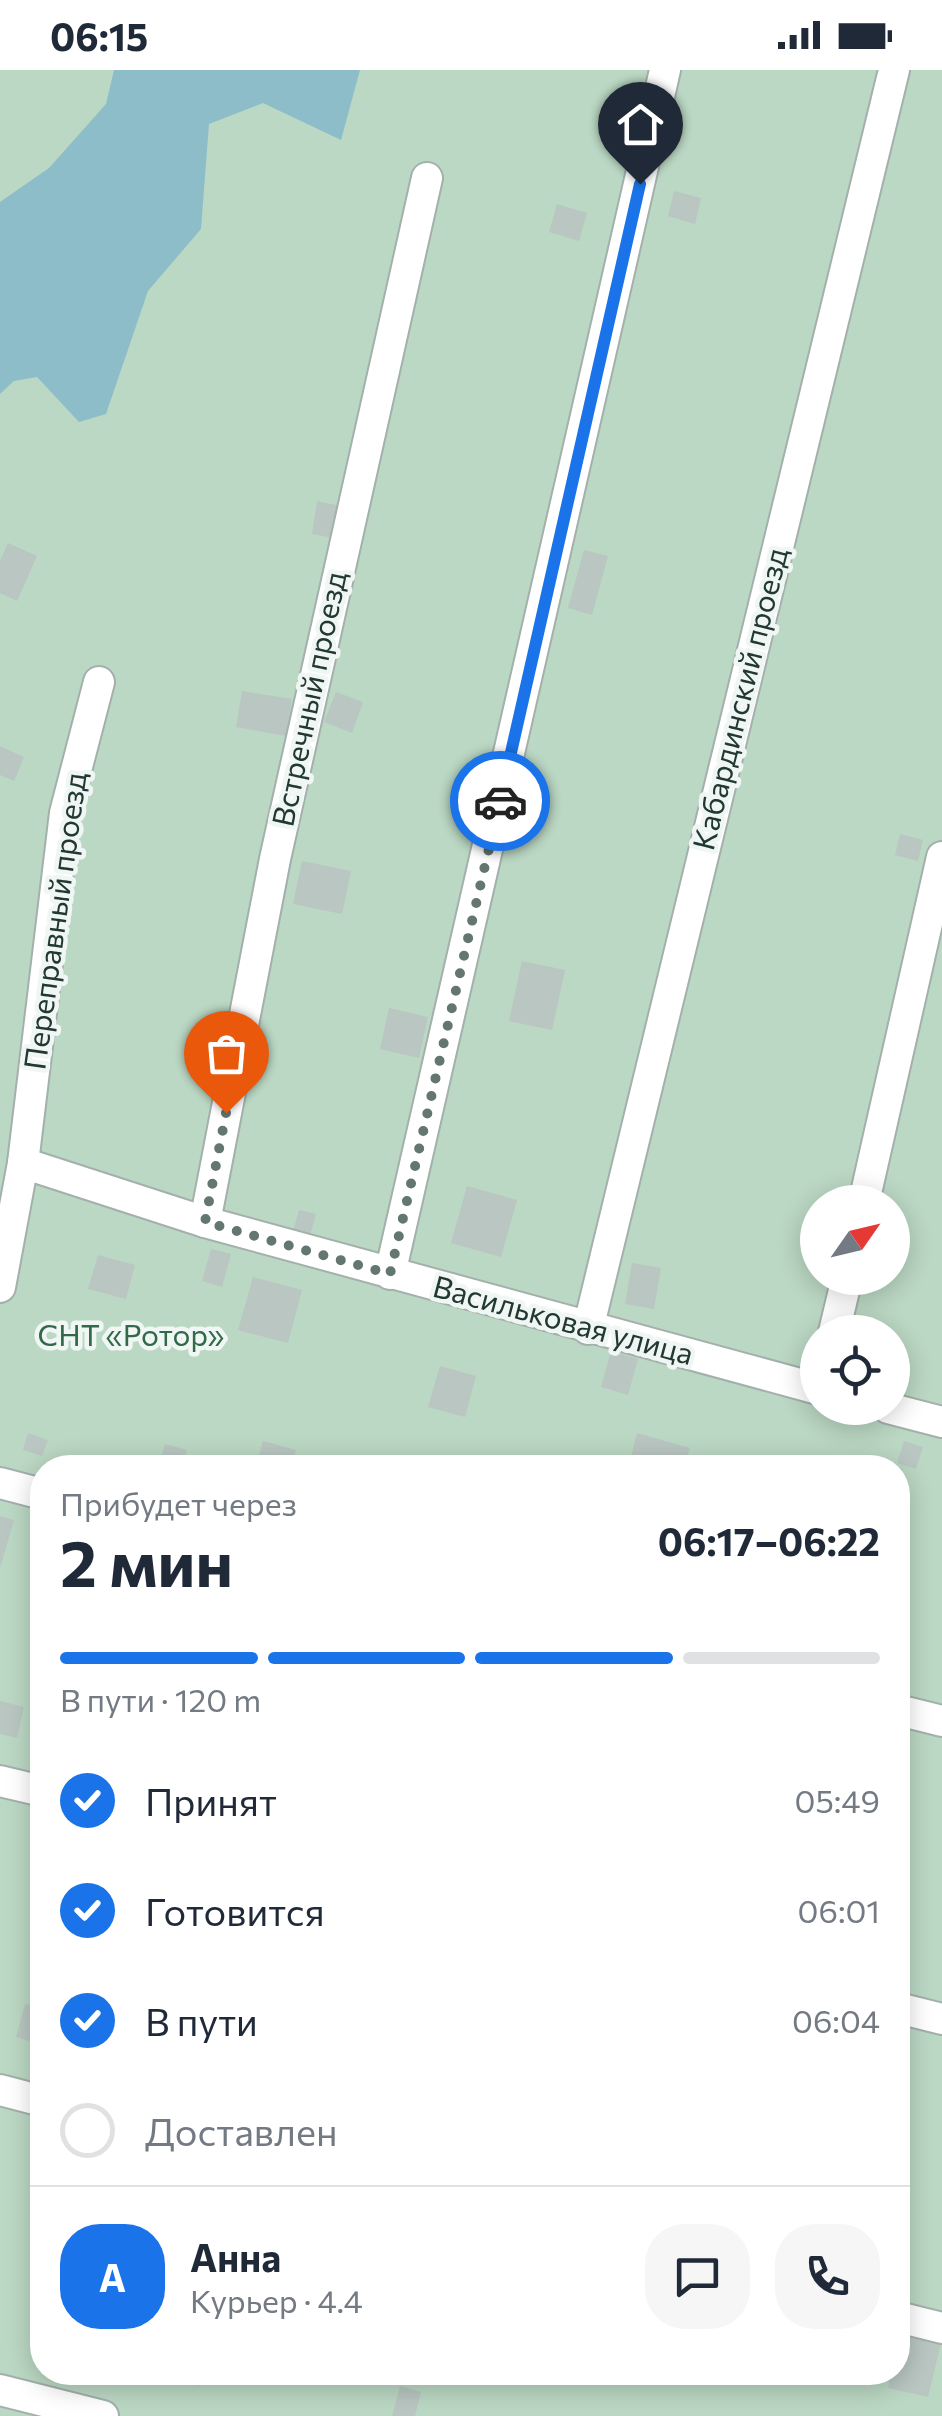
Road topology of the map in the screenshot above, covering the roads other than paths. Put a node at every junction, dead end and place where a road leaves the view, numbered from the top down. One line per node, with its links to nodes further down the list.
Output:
1 (665, 70): 9 (street)
2 (894, 70): 11 (street, Кабардинский проезд)
3 (427, 178): 8 (street, Встречный проезд)
4 (99, 682): 6 (street, Переправный проезд)
5 (942, 857): 7 (street)
6 (23, 1162): 8 (street, Васильковая улица); 10 (street, Переправный проезд)
7 (868, 1185)
8 (205, 1222): 9 (street, Васильковая улица)
9 (390, 1274): 11 (street, Васильковая улица)
10 (0, 1288)
11 (588, 1329): 12 (street, Васильковая улица)
12 (800, 1384)
13 (910, 1414): 14 (street)
14 (942, 1422)
15 (0, 1483): 16 (street)
16 (30, 1491)
17 (910, 1713): 18 (street)
18 (942, 1722)
19 (0, 1781): 20 (street)
20 (30, 1789)
21 (910, 2011): 22 (street)
22 (942, 2019)
23 (0, 2090): 24 (street)
24 (30, 2098)
25 (910, 2319): 26 (street)
26 (942, 2328)
27 (0, 2390): 28 (street)
28 (103, 2416)

